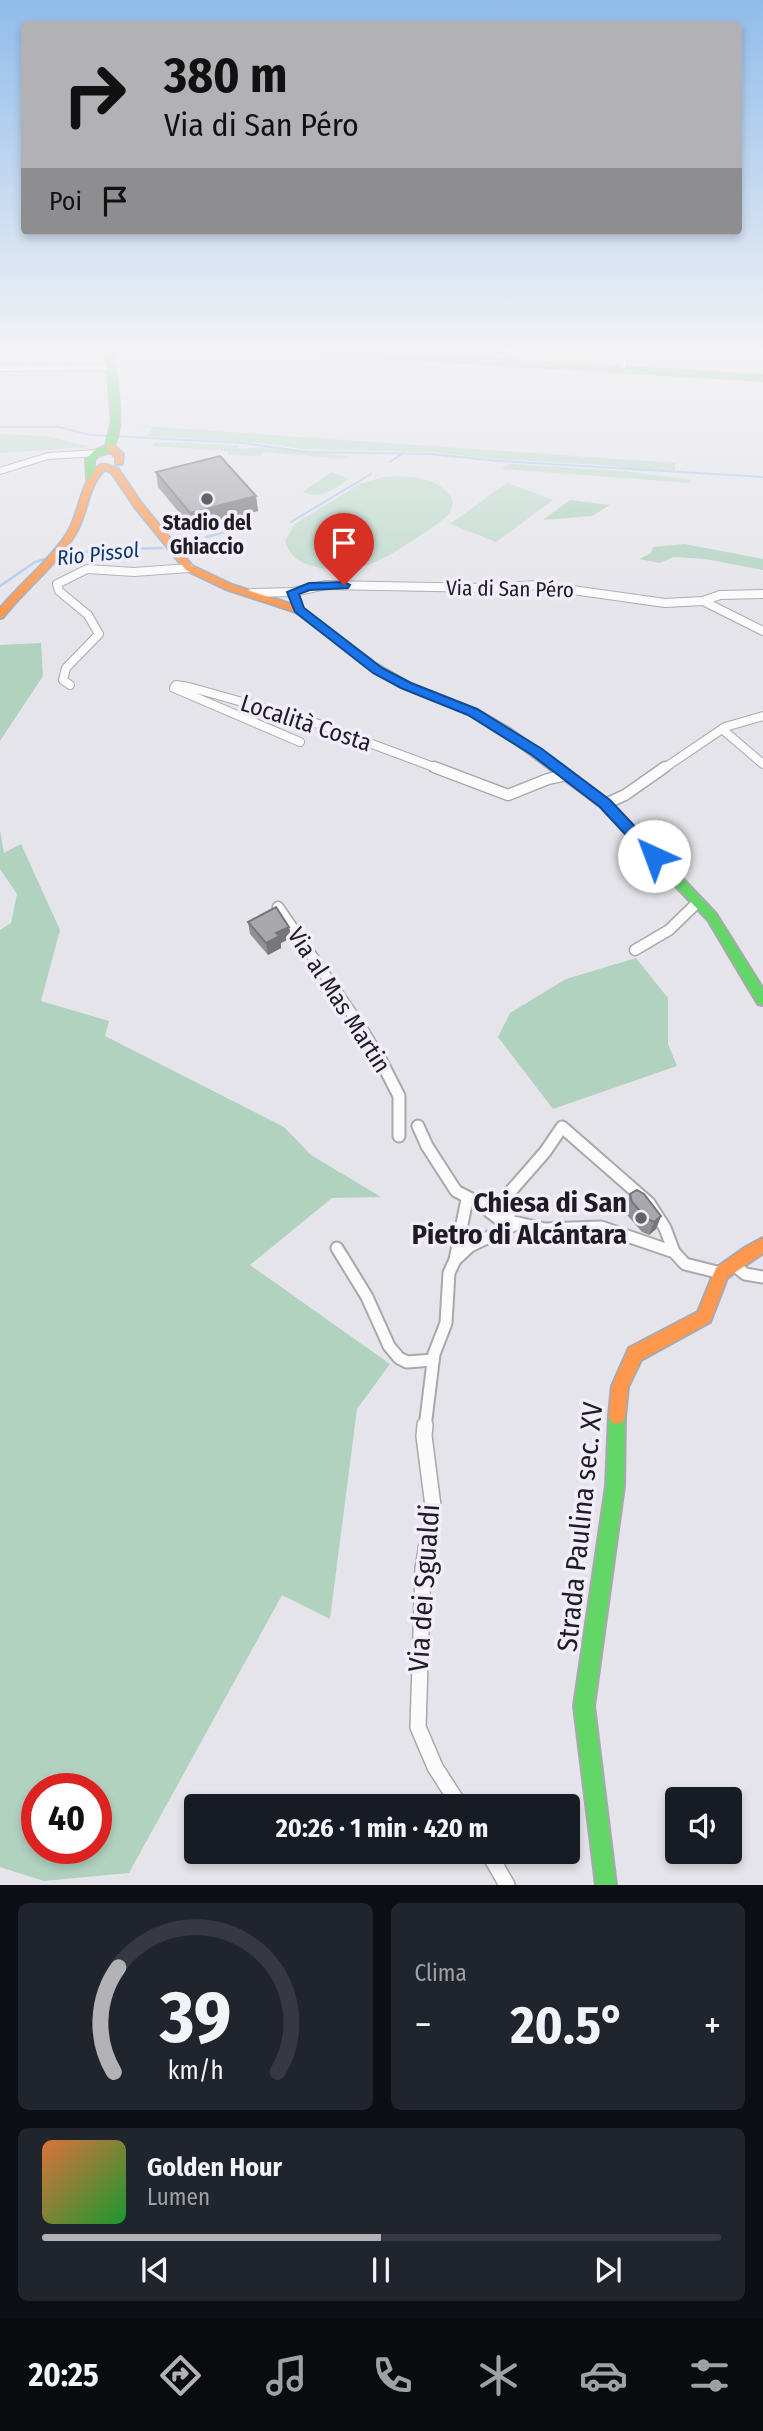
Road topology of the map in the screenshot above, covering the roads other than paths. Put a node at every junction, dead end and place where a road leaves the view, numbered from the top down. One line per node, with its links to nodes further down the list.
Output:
1 (110, 439): 2 (street)
2 (103, 459): 3 (street); 4 (street); 8 (street)
3 (0, 471)
4 (189, 568): 6 (street); 10 (street)
5 (763, 594): 7 (street)
6 (285, 595): 7 (street, Via di San Péro); 15 (street)
7 (703, 601): 9 (street, Via di San Péro)
8 (0, 615)
9 (763, 631)
10 (70, 685)
11 (763, 716): 12 (street)
12 (722, 729): 14 (street); 16 (street)
13 (300, 741): 15 (street, Località Costa)
14 (763, 764)
15 (567, 775): 16 (street)
16 (605, 804): 17 (street)
17 (698, 902): 19 (street); 20 (street)
18 (278, 907): 22 (street, Via al Mas Martin)
19 (635, 950)
20 (763, 1000)
21 (418, 1126): 23 (street)
22 (399, 1136)
23 (467, 1199): 24 (street); 28 (street, Via dei Sgualdi)
24 (513, 1221): 27 (street); 27 (street); 28 (street)
25 (763, 1245): 29 (street)
26 (337, 1248): 32 (street)
27 (674, 1252): 30 (street)
28 (455, 1260): 32 (street, Via dei Sgualdi)
29 (734, 1265): 30 (street); 31 (street)
30 (721, 1273): 36 (street, Strada Paulina sec. XV)
31 (763, 1277)
32 (433, 1360): 33 (street, Via dei Sgualdi)
33 (452, 1794)
34 (495, 1864): 35 (street)
35 (507, 1885)
36 (606, 1885)

